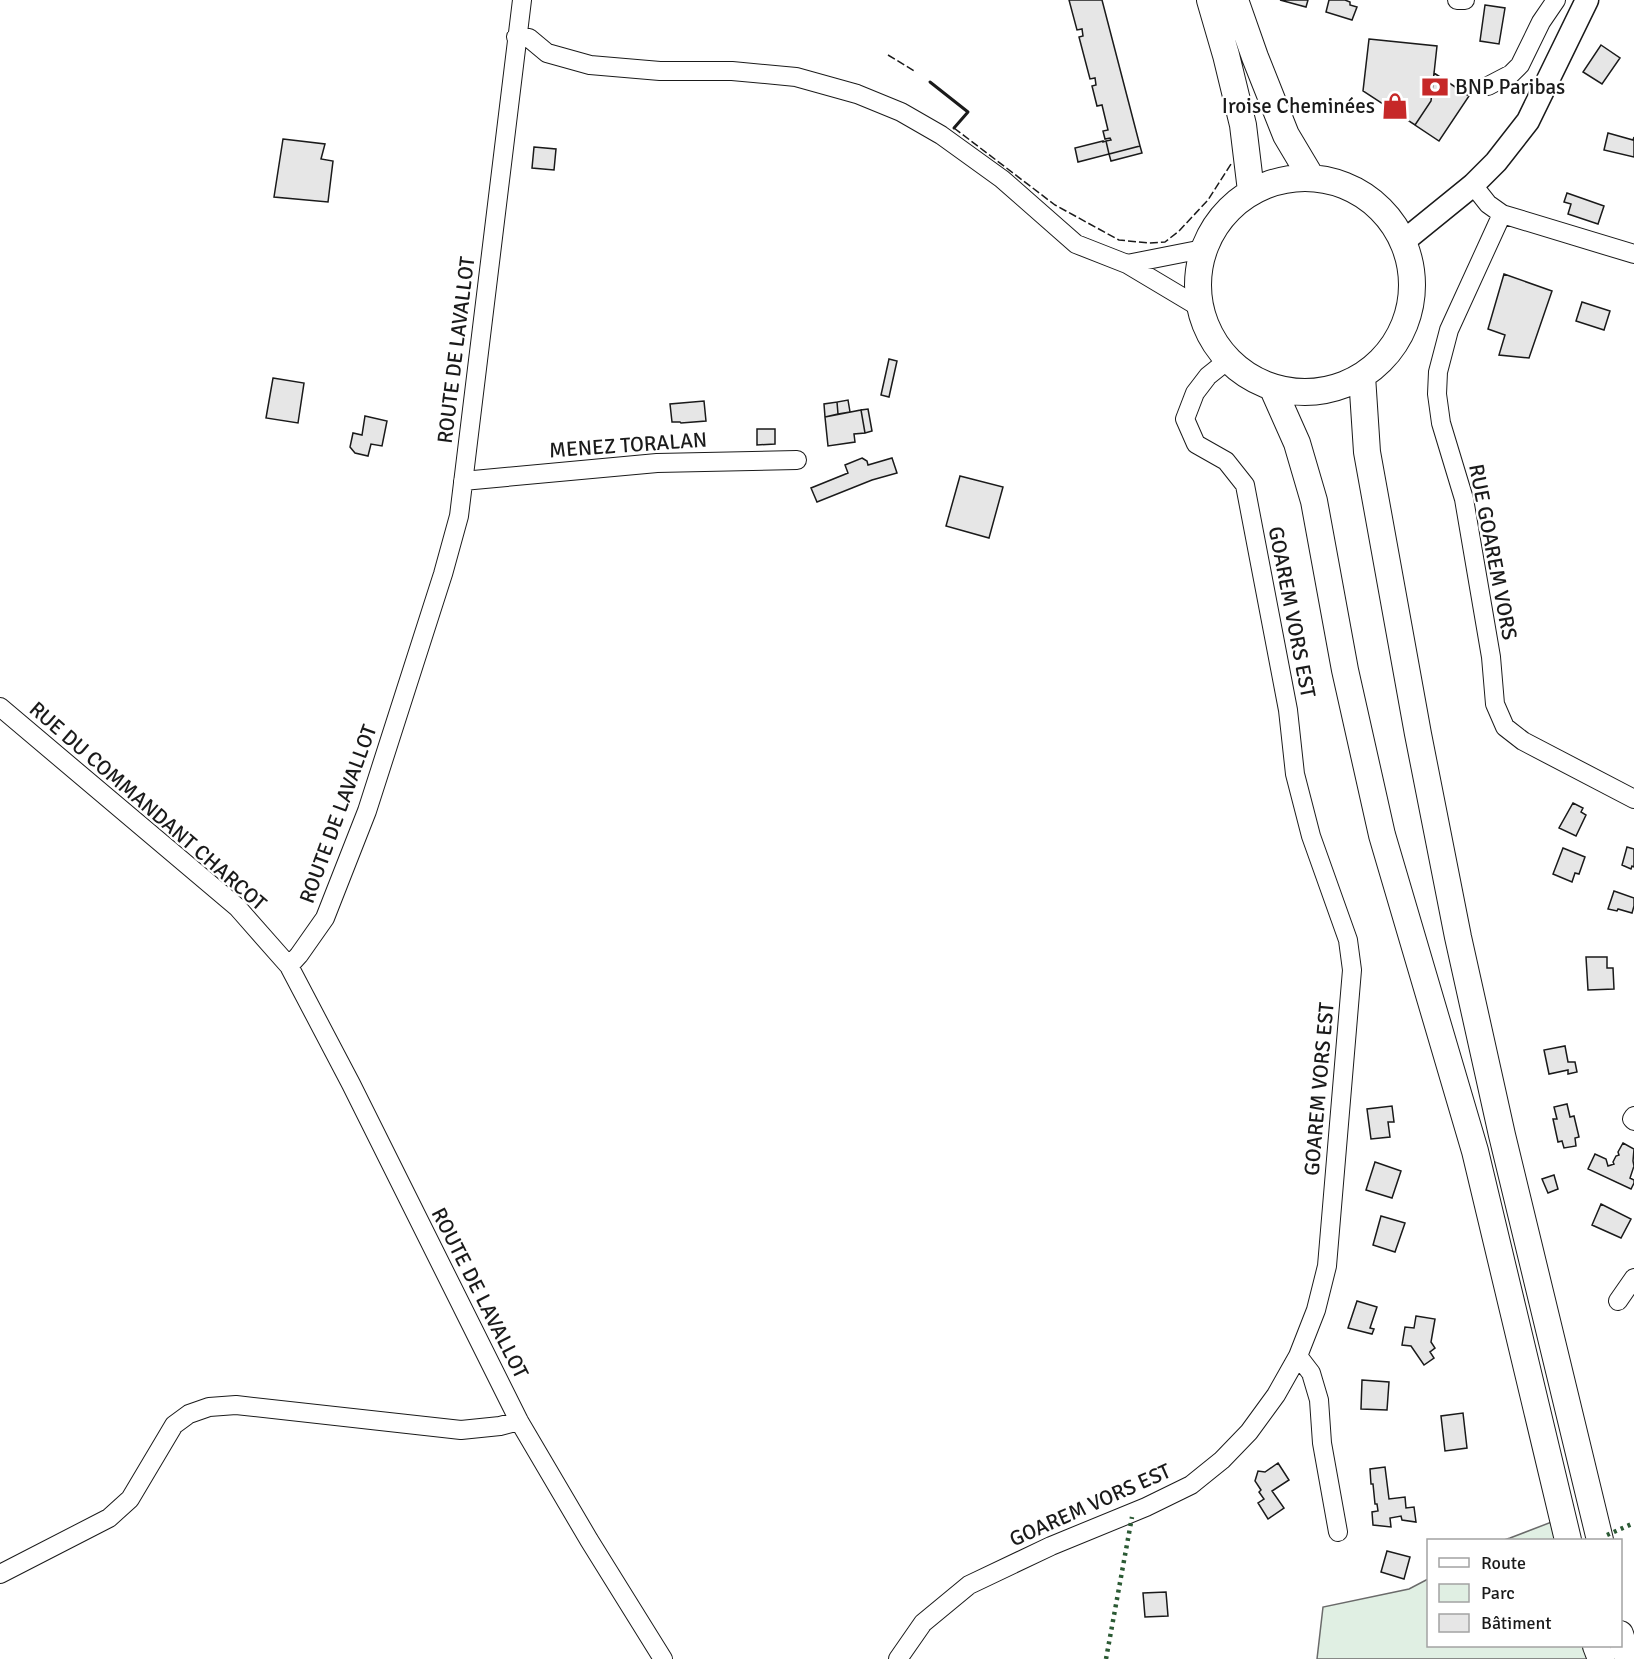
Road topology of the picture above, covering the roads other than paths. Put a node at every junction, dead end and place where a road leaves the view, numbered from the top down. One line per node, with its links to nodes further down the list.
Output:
1 (522, 0): 8 (street, ROUTE DE LAVALLOT)
2 (1210, 0): 12 (highway)
3 (1235, 0): 10 (highway)
4 (1457, 0): 5 (street)
5 (1465, 0)
6 (1556, 0): 9 (street)
7 (1587, 0): 11 (main road)
8 (516, 37): 17 (street); 23 (street, ROUTE DE LAVALLOT)
9 (1488, 86)
10 (1311, 177): 12 (highway); 14 (highway)
11 (1473, 185): 13 (street); 14 (main road)
12 (1251, 191): 15 (highway)
13 (1502, 214): 16 (street); 25 (street, RUE GOAREM VORS)
14 (1404, 242): 20 (highway)
15 (1203, 249): 17 (street); 18 (highway)
16 (1634, 254)
17 (1127, 264): 18 (street)
18 (1199, 307): 19 (highway)
19 (1228, 360): 21 (highway); 31 (street, GOAREM VORS EST)
20 (1362, 376): 21 (highway); 35 (highway)
21 (1273, 389): 34 (highway)
22 (797, 460): 23 (street, MENEZ TORALAN)
23 (463, 481): 26 (street, ROUTE DE LAVALLOT)
24 (0, 707): 26 (street, RUE DU COMMANDANT CHARCOT)
25 (1634, 799)
26 (290, 966): 32 (street, ROUTE DE LAVALLOT)
27 (1634, 1116): 28 (street)
28 (1634, 1121)
29 (1634, 1278): 30 (street)
30 (1618, 1301)
31 (1298, 1356): 33 (street); 39 (street, GOAREM VORS EST)
32 (519, 1421): 36 (street); 38 (street, ROUTE DE LAVALLOT)
33 (1338, 1532)
34 (1568, 1539)
35 (1600, 1539)
36 (0, 1574)
37 (1622, 1640): 40 (highway)
38 (663, 1659)
39 (898, 1659)
40 (1628, 1659)

